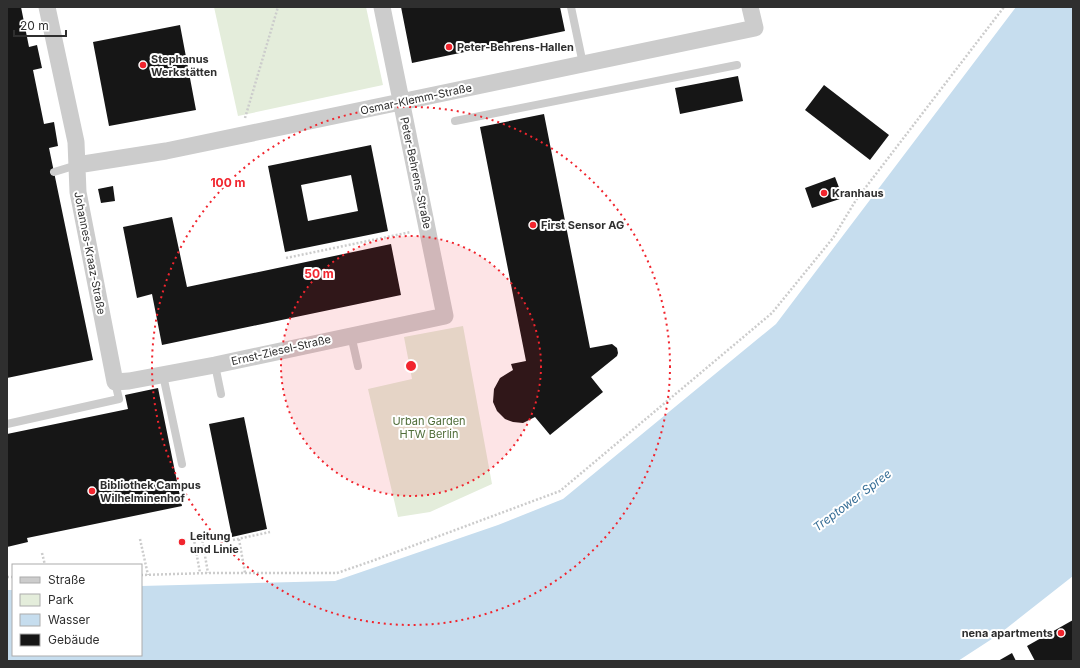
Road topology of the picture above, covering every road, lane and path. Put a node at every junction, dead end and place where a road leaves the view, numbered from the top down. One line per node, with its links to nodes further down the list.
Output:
1 (47, 7): 12 (street, Johannes-Kraaz-Straße)
2 (278, 7): 11 (path)
3 (382, 7): 9 (street, Peter-Behrens-Straße)
4 (571, 7): 7 (lane)
5 (750, 7): 7 (street, Osmar-Klemm-Straße)
6 (1004, 7): 35 (path)
7 (583, 64): 9 (street, Osmar-Klemm-Straße)
8 (737, 65): 10 (lane)
9 (402, 102): 11 (street, Osmar-Klemm-Straße); 14 (street, Peter-Behrens-Straße)
10 (455, 121)
11 (246, 134): 12 (street, Osmar-Klemm-Straße)
12 (77, 165): 13 (lane); 21 (street, Johannes-Kraaz-Straße)
13 (54, 172)
14 (428, 229): 15 (path); 16 (street, Peter-Behrens-Straße)
15 (286, 258)
16 (445, 316): 17 (street, Ernst-Ziesel-Straße)
17 (351, 335): 18 (street, Ernst-Ziesel-Straße); 19 (lane)
18 (215, 365): 20 (street, Ernst-Ziesel-Straße); 22 (lane)
19 (358, 366)
20 (163, 375): 21 (street, Ernst-Ziesel-Straße); 24 (lane)
21 (115, 382): 23 (lane)
22 (221, 394)
23 (7, 424)
24 (182, 464)
25 (270, 532): 28 (path)
26 (201, 533): 34 (path)
27 (193, 534): 33 (path)
28 (239, 538): 30 (path); 35 (path)
29 (140, 539): 37 (path)
30 (233, 540)
31 (42, 553): 32 (path)
32 (45, 564)
33 (200, 573): 34 (path); 37 (path)
34 (208, 573): 35 (path)
35 (245, 573)
36 (142, 575): 37 (path)
37 (148, 575)

